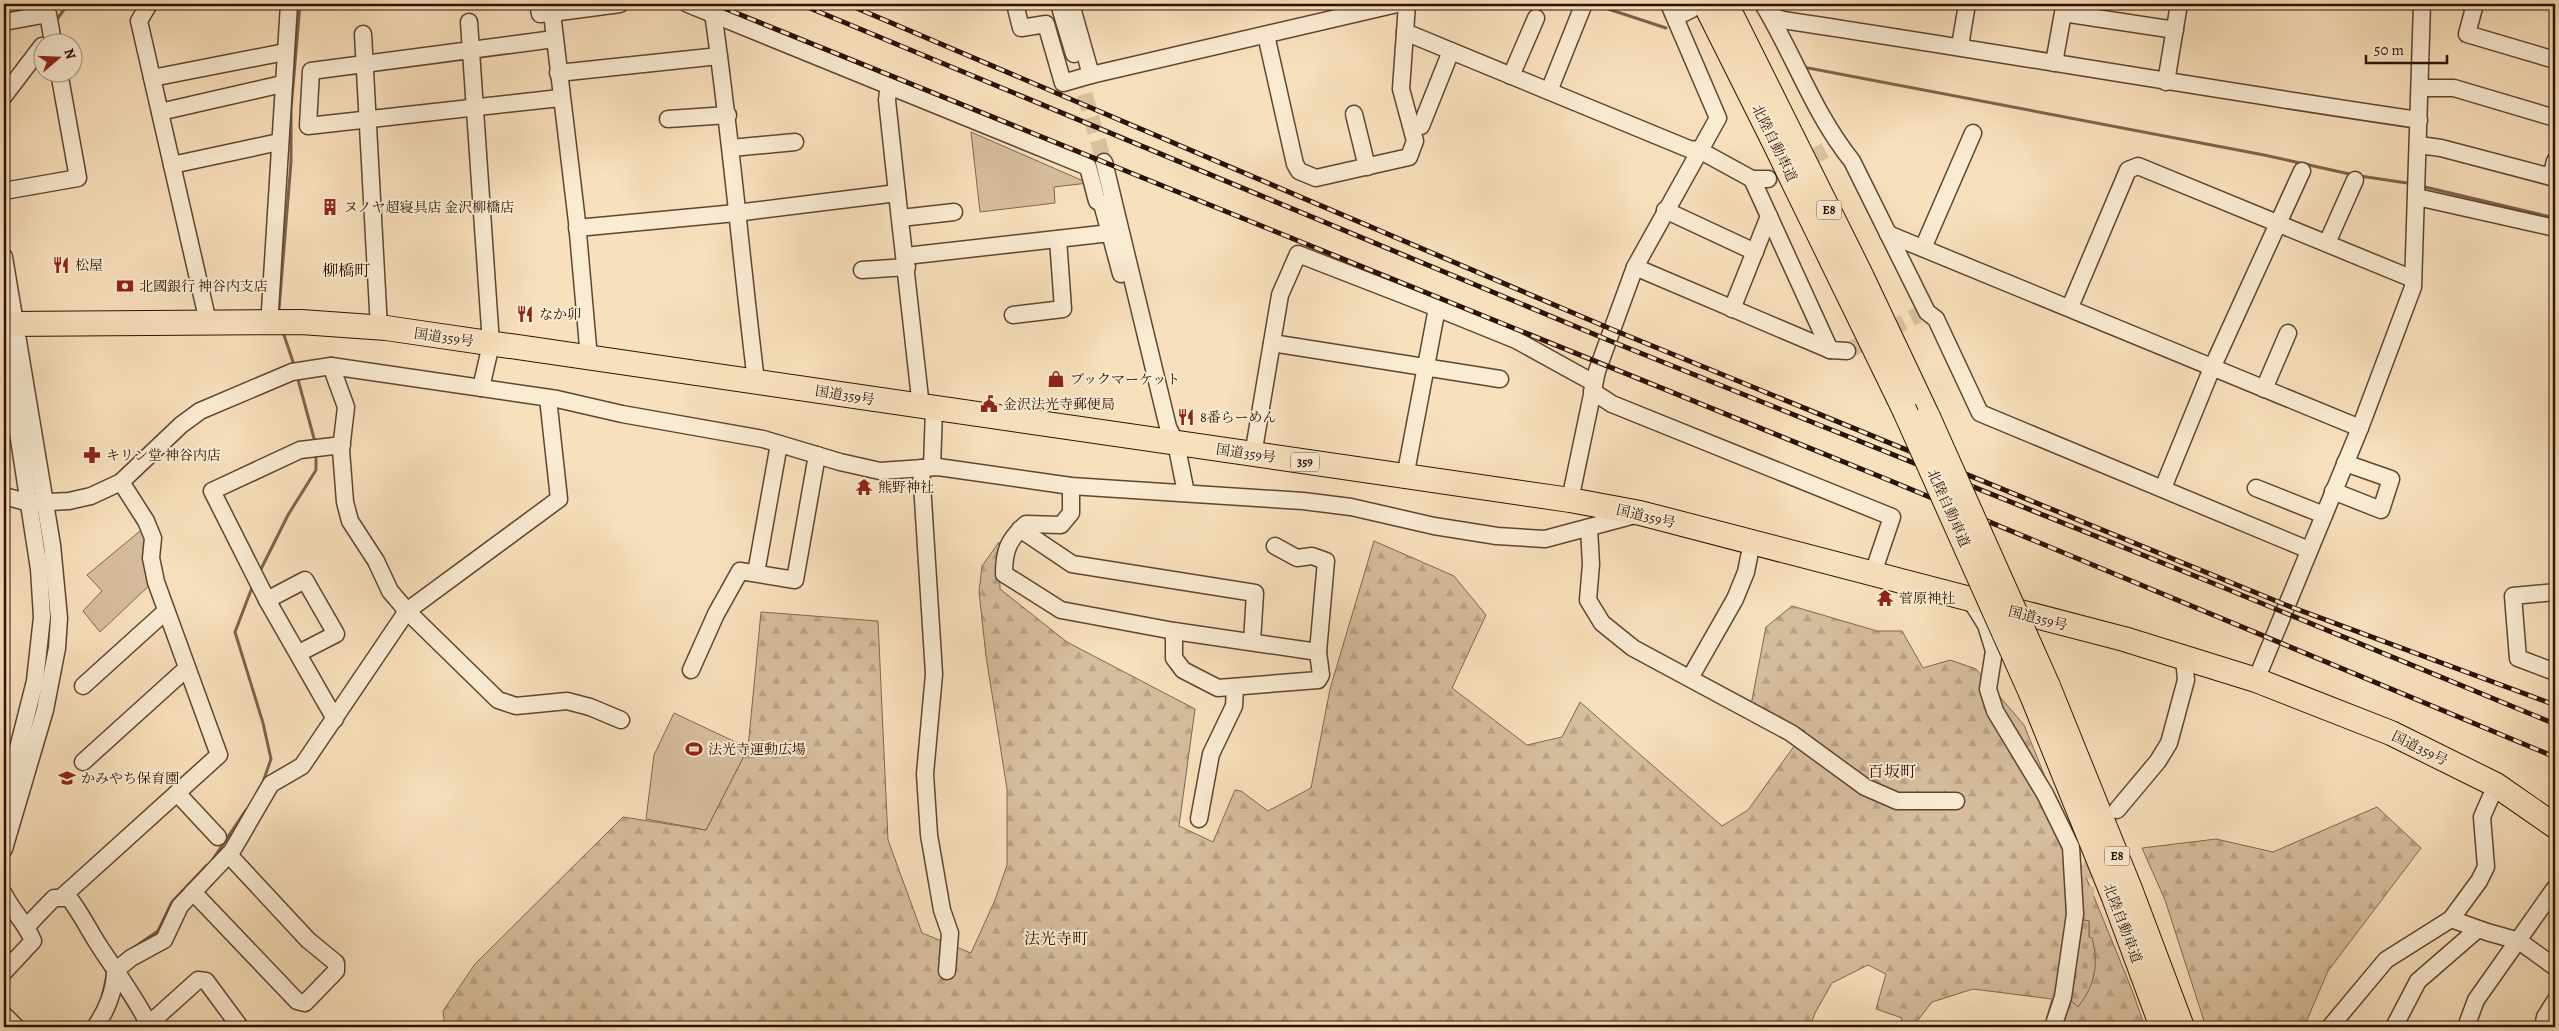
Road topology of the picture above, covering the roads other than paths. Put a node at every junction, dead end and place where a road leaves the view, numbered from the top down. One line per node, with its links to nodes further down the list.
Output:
1 (150, 4): 42 (street)
2 (289, 4): 34 (street)
3 (538, 4): 18 (street)
4 (620, 4): 18 (street)
5 (688, 4): 21 (street)
6 (1015, 4): 40 (street)
7 (1059, 4): 40 (street)
8 (1071, 4): 40 (street)
9 (1397, 4): 29 (street)
10 (1406, 4): 27 (street)
11 (1726, 4): 168 (highway, 北陸自動車道 / E8, bridge)
12 (1967, 4): 31 (street)
13 (2179, 4): 26 (street)
14 (2422, 4): 47 (street)
15 (2475, 4): 36 (street)
16 (1583, 6): 48 (street)
17 (1698, 6): 20 (street); 168 (highway, 北陸自動車道 / E8, bridge)
18 (551, 8): 30 (street)
19 (1766, 9): 31 (street); 85 (street)
20 (1672, 10): 65 (street)
21 (713, 13): 35 (street); 46 (street)
22 (1536, 18): 41 (street)
23 (4, 22): 25 (street)
24 (469, 22): 32 (street)
25 (50, 29): 49 (street)
26 (2175, 30): 38 (street); 44 (street)
27 (1405, 32): 33 (street); 69 (street)
28 (363, 34): 37 (street)
29 (1266, 35): 40 (street); 69 (street)
30 (554, 40): 32 (street); 39 (street)
31 (1960, 46): 38 (street)
32 (471, 50): 37 (street); 51 (street)
33 (1451, 51): 41 (street); 59 (street)
34 (285, 52): 42 (street); 45 (street)
35 (719, 56): 39 (street); 53 (street)
36 (2555, 60)
37 (365, 62): 56 (street); 56 (street)
38 (2054, 63): 44 (street)
39 (558, 73): 50 (street)
40 (1085, 73)
41 (1511, 76): 48 (street)
42 (152, 78): 52 (street)
43 (61, 82): 73 (street)
44 (2166, 82): 58 (street)
45 (282, 84): 52 (street); 61 (street)
46 (889, 86): 74 (street); 84 (street)
47 (2420, 88): 55 (street); 58 (street)
48 (1549, 91): 65 (street)
49 (4, 96)
50 (560, 98): 51 (street); 82 (street)
51 (475, 108): 56 (street); 106 (street)
52 (160, 112): 68 (street)
53 (728, 114): 57 (street); 64 (street)
54 (1354, 114): 69 (street)
55 (2555, 118)
56 (368, 120): 102 (street)
57 (668, 120)
58 (2419, 120): 63 (street)
59 (1421, 126)
60 (1973, 132): 88 (street)
61 (279, 142): 68 (street); 101 (street)
62 (795, 142): 64 (street)
63 (2418, 145): 71 (street); 75 (street)
64 (730, 148): 78 (street)
65 (1699, 150): 76 (street); 79 (street)
66 (2555, 161): 71 (street)
67 (1104, 162): 99 (street)
68 (172, 165): 100 (street)
69 (1367, 167)
70 (2302, 171): 81 (street)
71 (2553, 178)
72 (2355, 180): 87 (street)
73 (4, 191)
74 (898, 193): 78 (street); 80 (street)
75 (2417, 197): 83 (street); 94 (street)
76 (1665, 210): 89 (street); 92 (street)
77 (954, 212): 80 (street)
78 (736, 213): 82 (street); 114 (street)
79 (1769, 216): 89 (street); 107 (street)
80 (901, 218): 91 (street)
81 (2278, 224): 87 (street); 95 (street); 112 (street)
82 (577, 228): 109 (street)
83 (2555, 228)
84 (1110, 233): 86 (street); 99 (street)
85 (1888, 234): 88 (street); 132 (street)
86 (1058, 239): 91 (street); 98 (street)
87 (2327, 243): 94 (street)
88 (1922, 248): 95 (street)
89 (1755, 252): 97 (street)
90 (4, 257): 103 (street)
91 (906, 261): 93 (street); 119 (street)
92 (1635, 267): 97 (street); 115 (street)
93 (862, 270)
94 (2413, 279): 120 (street)
95 (2070, 307): 112 (street)
96 (1437, 308): 105 (street); 111 (street); 115 (street)
97 (1732, 309): 107 (street)
98 (1013, 315)
99 (1144, 318): 122 (street)
100 (208, 322): 101 (highway, 国道359号 / 359); 103 (highway, 国道359号 / 359)
101 (271, 322): 102 (highway, 国道359号 / 359)
102 (379, 328): 106 (highway, 国道359号 / 359)
103 (8, 330): 121 (street); 138 (street)
104 (2288, 333): 117 (street)
105 (1272, 343): 111 (street); 125 (street)
106 (490, 344): 109 (highway, 国道359号 / 359); 116 (street)
107 (1830, 350): 108 (street)
108 (1847, 351)
109 (589, 358): 114 (highway, 国道359号 / 359)
110 (331, 366): 116 (street); 124 (street); 130 (street)
111 (1427, 367): 113 (street); 129 (street)
112 (2212, 368): 117 (street); 132 (street)
113 (1500, 379)
114 (756, 381): 119 (highway, 国道359号 / 359)
115 (1593, 387): 137 (street); 147 (street)
116 (481, 388): 118 (street)
117 (2264, 390): 120 (street)
118 (548, 398): 123 (street); 152 (street)
119 (928, 408): 122 (highway, 国道359号 / 359); 128 (street)
120 (2360, 428): 127 (street)
121 (12, 442): 138 (street)
122 (1176, 443): 125 (highway, 国道359号 / 359); 135 (street)
123 (779, 444): 126 (street); 146 (street)
124 (342, 445): 149 (street); 152 (street)
125 (1253, 454): 129 (highway, 国道359号 / 359)
126 (817, 456): 128 (street); 146 (street)
127 (2345, 463): 134 (street); 134 (street)
128 (927, 468): 131 (street); 194 (street)
129 (1404, 477): 137 (highway, 国道359号 / 359)
130 (121, 482): 138 (street); 151 (street)
131 (1071, 486): 135 (street); 141 (street)
132 (2163, 488): 145 (street)
133 (2256, 488): 140 (street)
134 (2333, 491): 140 (street)
135 (1186, 493): 142 (street)
136 (4, 496): 138 (street)
137 (1570, 500): 139 (highway, 国道359号 / 359)
138 (37, 503): 153 (street); 154 (street)
139 (1640, 513): 142 (street); 143 (highway, 国道359号 / 359)
140 (2324, 515): 145 (street)
141 (1020, 529): 155 (street); 156 (street)
142 (1589, 529): 163 (street)
143 (1752, 542): 147 (highway, 国道359号 / 359); 163 (street)
144 (1275, 546): 157 (street)
145 (2309, 550): 164 (street)
146 (756, 573): 161 (street)
147 (1873, 573): 150 (highway, 国道359号 / 359)
148 (2555, 592): 162 (street)
149 (267, 600): 158 (street); 158 (street)
150 (1971, 601): 159 (highway, 国道359号 / 359); 201 (street)
151 (166, 611): 160 (street); 165 (street)
152 (406, 611): 169 (street); 170 (street)
153 (42, 617): 154 (street); 167 (street)
154 (59, 618): 167 (street)
155 (1174, 631): 156 (street); 166 (street)
156 (1252, 642): 157 (street)
157 (1318, 652): 166 (street)
158 (299, 653): 169 (street)
159 (2184, 658): 164 (highway, 国道359号 / 359); 177 (street)
160 (187, 668): 172 (street); 174 (street)
161 (691, 670)
162 (2555, 672)
163 (1690, 678): 175 (street)
164 (2256, 680): 173 (highway, 国道359号 / 359)
165 (83, 686)
166 (1235, 688): 178 (street)
167 (42, 689): 171 (street)
168 (2039, 689): 202 (highway, 北陸自動車道 / E8); 203 (highway, 北陸自動車道 / E8)
169 (334, 719): 182 (street)
170 (621, 720)
171 (23, 761): 176 (street); 181 (street)
172 (83, 762)
173 (2496, 785): 179 (highway, 国道359号 / 359); 188 (street)
174 (177, 793): 180 (street); 186 (street)
175 (1956, 801)
176 (4, 804)
177 (2117, 810)
178 (1199, 819)
179 (2555, 826)
180 (218, 837)
181 (4, 849)
182 (228, 855): 184 (street); 184 (street)
183 (2555, 888): 190 (street)
184 (193, 892): 191 (street)
185 (4, 894): 187 (street)
186 (63, 896): 187 (street); 191 (street)
187 (16, 919): 193 (street)
188 (2452, 919): 189 (street); 204 (street)
189 (2478, 929): 190 (street); 205 (street)
190 (2519, 941): 192 (street); 206 (street)
191 (113, 967): 197 (street); 199 (street)
192 (2555, 967)
193 (4, 972)
194 (947, 972)
195 (2555, 1001): 207 (street)
196 (4, 1015): 198 (street)
197 (149, 1026): 200 (street)
198 (16, 1027)
199 (95, 1027)
200 (240, 1027)
201 (2053, 1027)
202 (2162, 1027)
203 (2182, 1027)
204 (2330, 1027)
205 (2394, 1027)
206 (2466, 1027)
207 (2542, 1027)

